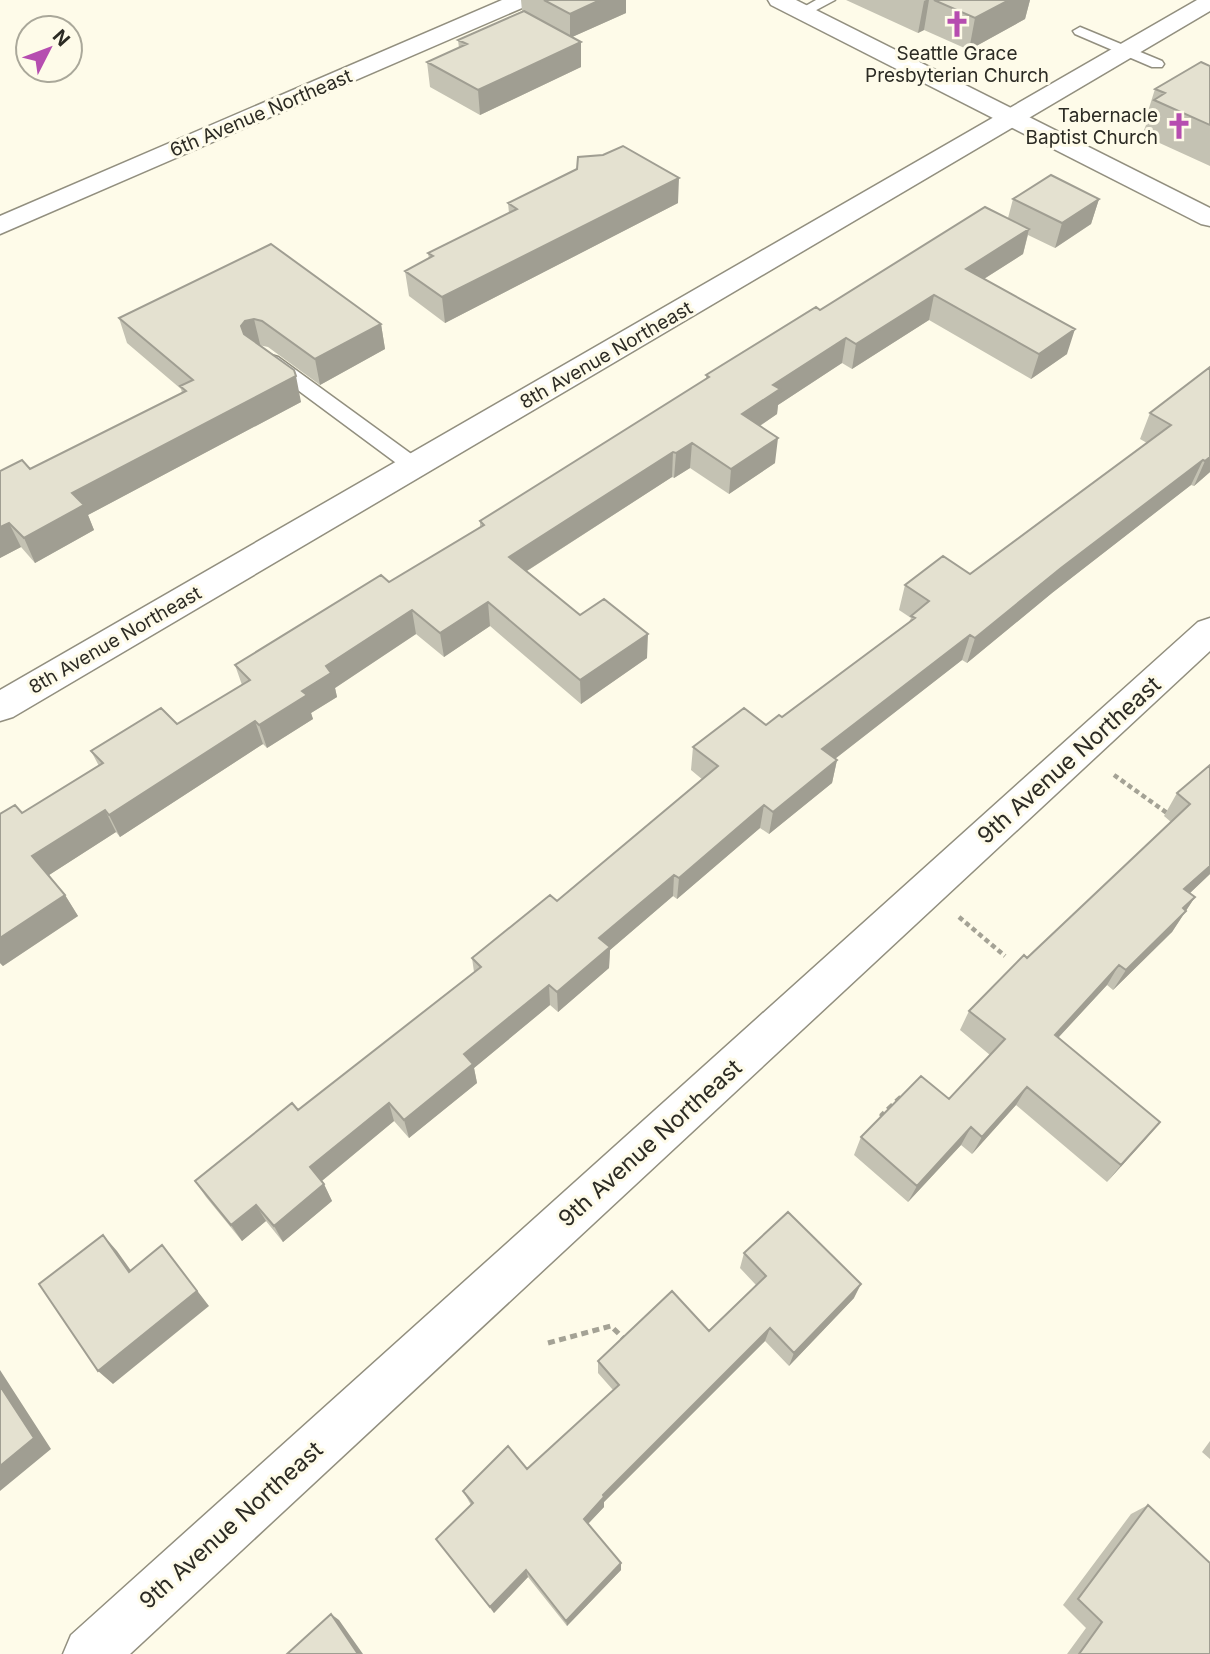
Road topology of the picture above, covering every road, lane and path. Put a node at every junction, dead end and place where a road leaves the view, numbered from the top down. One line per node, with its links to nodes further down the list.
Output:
1 (521, 0): 11 (street, 6th Avenue Northeast)
2 (779, 0): 5 (street)
3 (828, 0): 5 (lane)
4 (1210, 2): 7 (street, 8th Avenue Northeast)
5 (802, 12): 9 (street)
6 (1080, 31): 7 (lane)
7 (1128, 51): 8 (lane); 9 (street, 8th Avenue Northeast)
8 (1157, 64)
9 (1013, 119): 10 (street); 13 (street, 8th Avenue Northeast)
10 (1210, 218)
11 (0, 226)
12 (259, 353): 13 (lane)
13 (414, 466): 15 (street, 8th Avenue Northeast)
14 (1210, 631): 18 (street, 9th Avenue Northeast)
15 (0, 707)
16 (1112, 774): 17 (path)
17 (1167, 813)
18 (924, 892): 19 (path); 24 (street, 9th Avenue Northeast)
19 (1005, 956)
20 (910, 1088): 21 (path)
21 (888, 1120)
22 (548, 1343): 23 (path)
23 (628, 1344)
24 (90, 1654)

